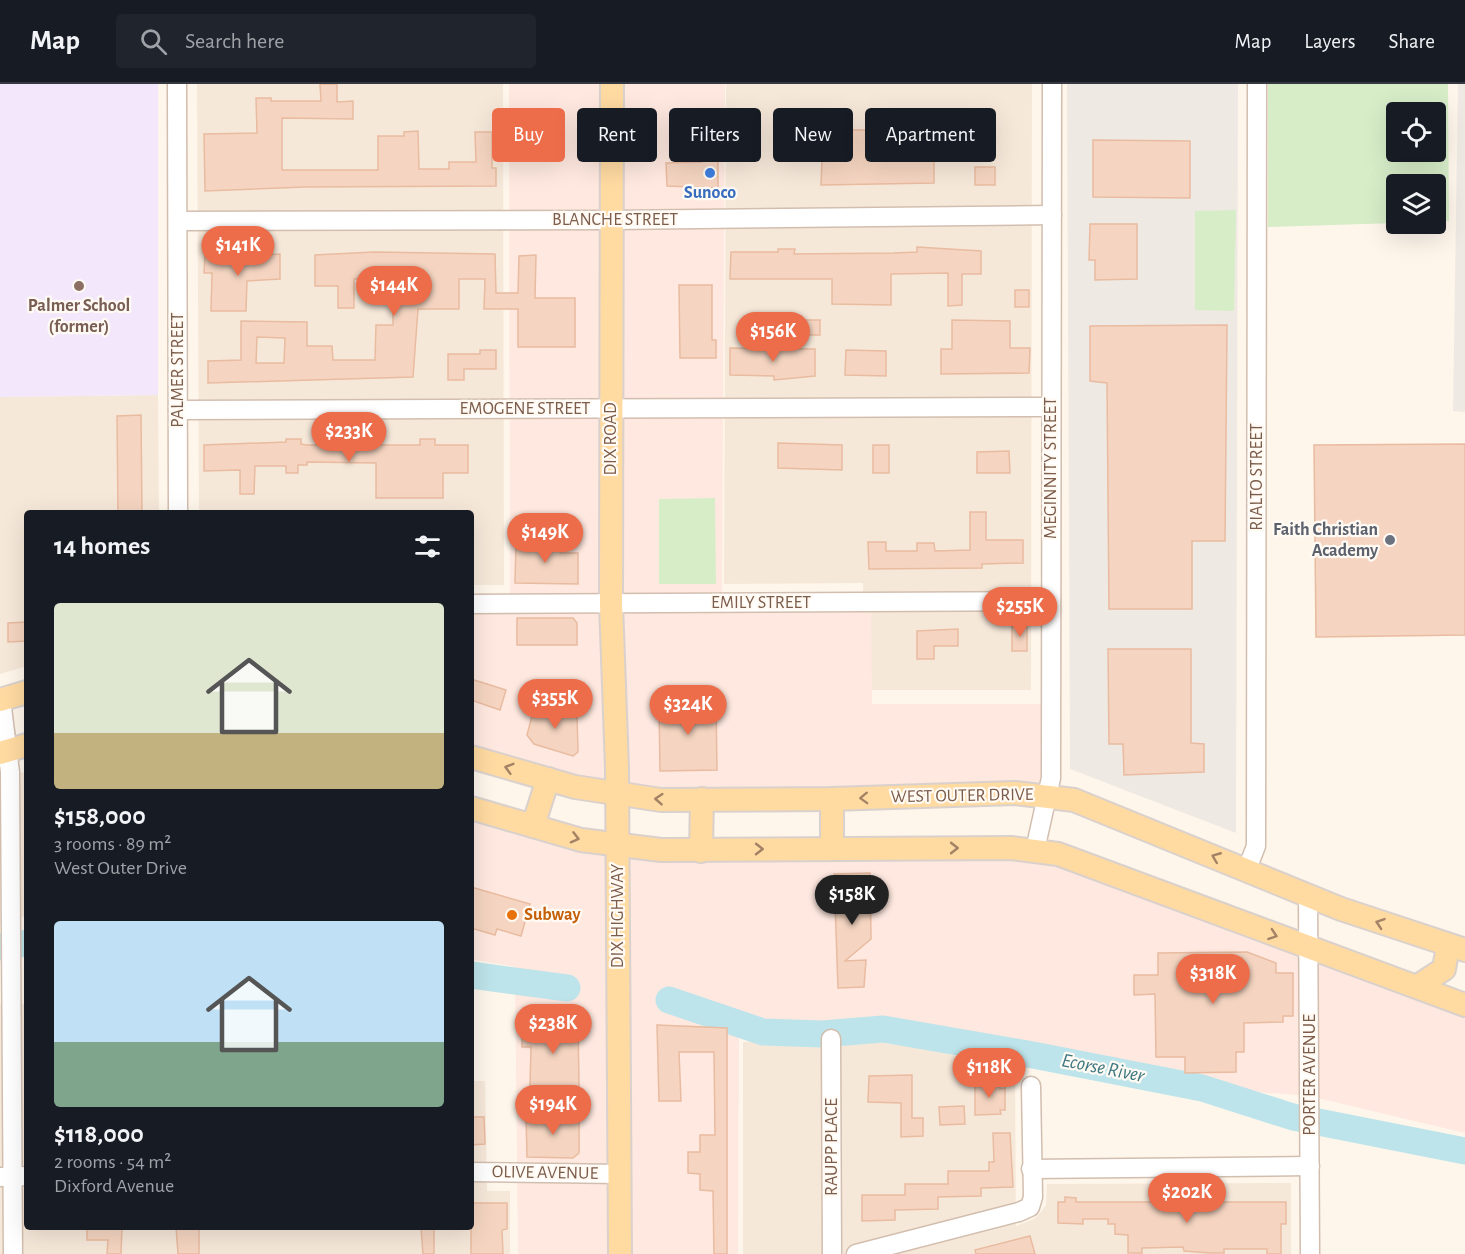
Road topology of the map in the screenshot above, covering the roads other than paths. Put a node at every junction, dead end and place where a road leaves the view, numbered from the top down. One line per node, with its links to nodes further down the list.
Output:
1 (177, 84): 7 (street, PALMER STREET)
2 (612, 84): 6 (main road, DIX ROAD)
3 (1052, 84): 5 (street, MEGINNITY STREET)
4 (1257, 84): 30 (street, RIALTO STREET)
5 (1052, 215): 6 (street, BLANCHE STREET); 8 (street, MEGINNITY STREET)
6 (612, 220): 7 (street, BLANCHE STREET); 9 (main road, DIX ROAD)
7 (177, 221): 10 (street, PALMER STREET)
8 (1051, 407): 9 (street, EMOGENE STREET); 12 (street, MEGINNITY STREET)
9 (611, 409): 10 (street, EMOGENE STREET); 14 (main road, DIX ROAD)
10 (178, 410): 11 (street, PALMER STREET)
11 (178, 510)
12 (1051, 602): 14 (street, EMILY STREET); 21 (street, MEGINNITY STREET)
13 (474, 604): 14 (street, EMILY STREET)
14 (611, 604): 20 (main road, DIX ROAD)
15 (24, 693): 16 (main road)
16 (1, 699): 17 (street)
17 (12, 750): 35 (street)
18 (474, 758): 19 (main road, WEST OUTER DRIVE, one-way to 18)
19 (548, 779): 20 (main road, WEST OUTER DRIVE); 25 (main road)
20 (617, 794): 22 (main road, WEST OUTER DRIVE, one-way to 20); 26 (main road, DIX HIGHWAY)
21 (1047, 796): 23 (main road, WEST OUTER DRIVE, one-way to 23); 28 (street, MEGINNITY STREET); 30 (main road, WEST OUTER DRIVE, one-way to 21)
22 (702, 799): 23 (main road, WEST OUTER DRIVE); 29 (main road)
23 (832, 799): 27 (main road)
24 (474, 809): 25 (main road)
25 (533, 825): 26 (main road, one-way to 26)
26 (618, 844): 29 (main road); 42 (main road, DIX HIGHWAY)
27 (832, 848): 28 (main road, one-way to 28); 29 (main road, one-way to 27)
28 (1035, 850): 32 (main road, one-way to 32)
29 (701, 851)
30 (1247, 869): 31 (main road, WEST OUTER DRIVE)
31 (1308, 896): 32 (street, PORTER AVENUE); 33 (main road, WEST OUTER DRIVE, one-way to 31)
32 (1310, 948): 34 (main road); 39 (street, PORTER AVENUE)
33 (1457, 948): 34 (main road)
34 (1418, 986): 36 (main road)
35 (13, 987): 43 (street)
36 (1465, 1005)
37 (831, 1039): 46 (street, RAUPP PLACE)
38 (1031, 1086): 40 (street)
39 (1310, 1166): 40 (street); 48 (street, PORTER AVENUE)
40 (1031, 1170): 47 (street)
41 (474, 1172): 42 (street, OLIVE AVENUE)
42 (620, 1174): 45 (main road, DIX HIGHWAY)
43 (14, 1177): 44 (street)
44 (13, 1254)
45 (620, 1254)
46 (832, 1254)
47 (856, 1254)
48 (1310, 1254)

